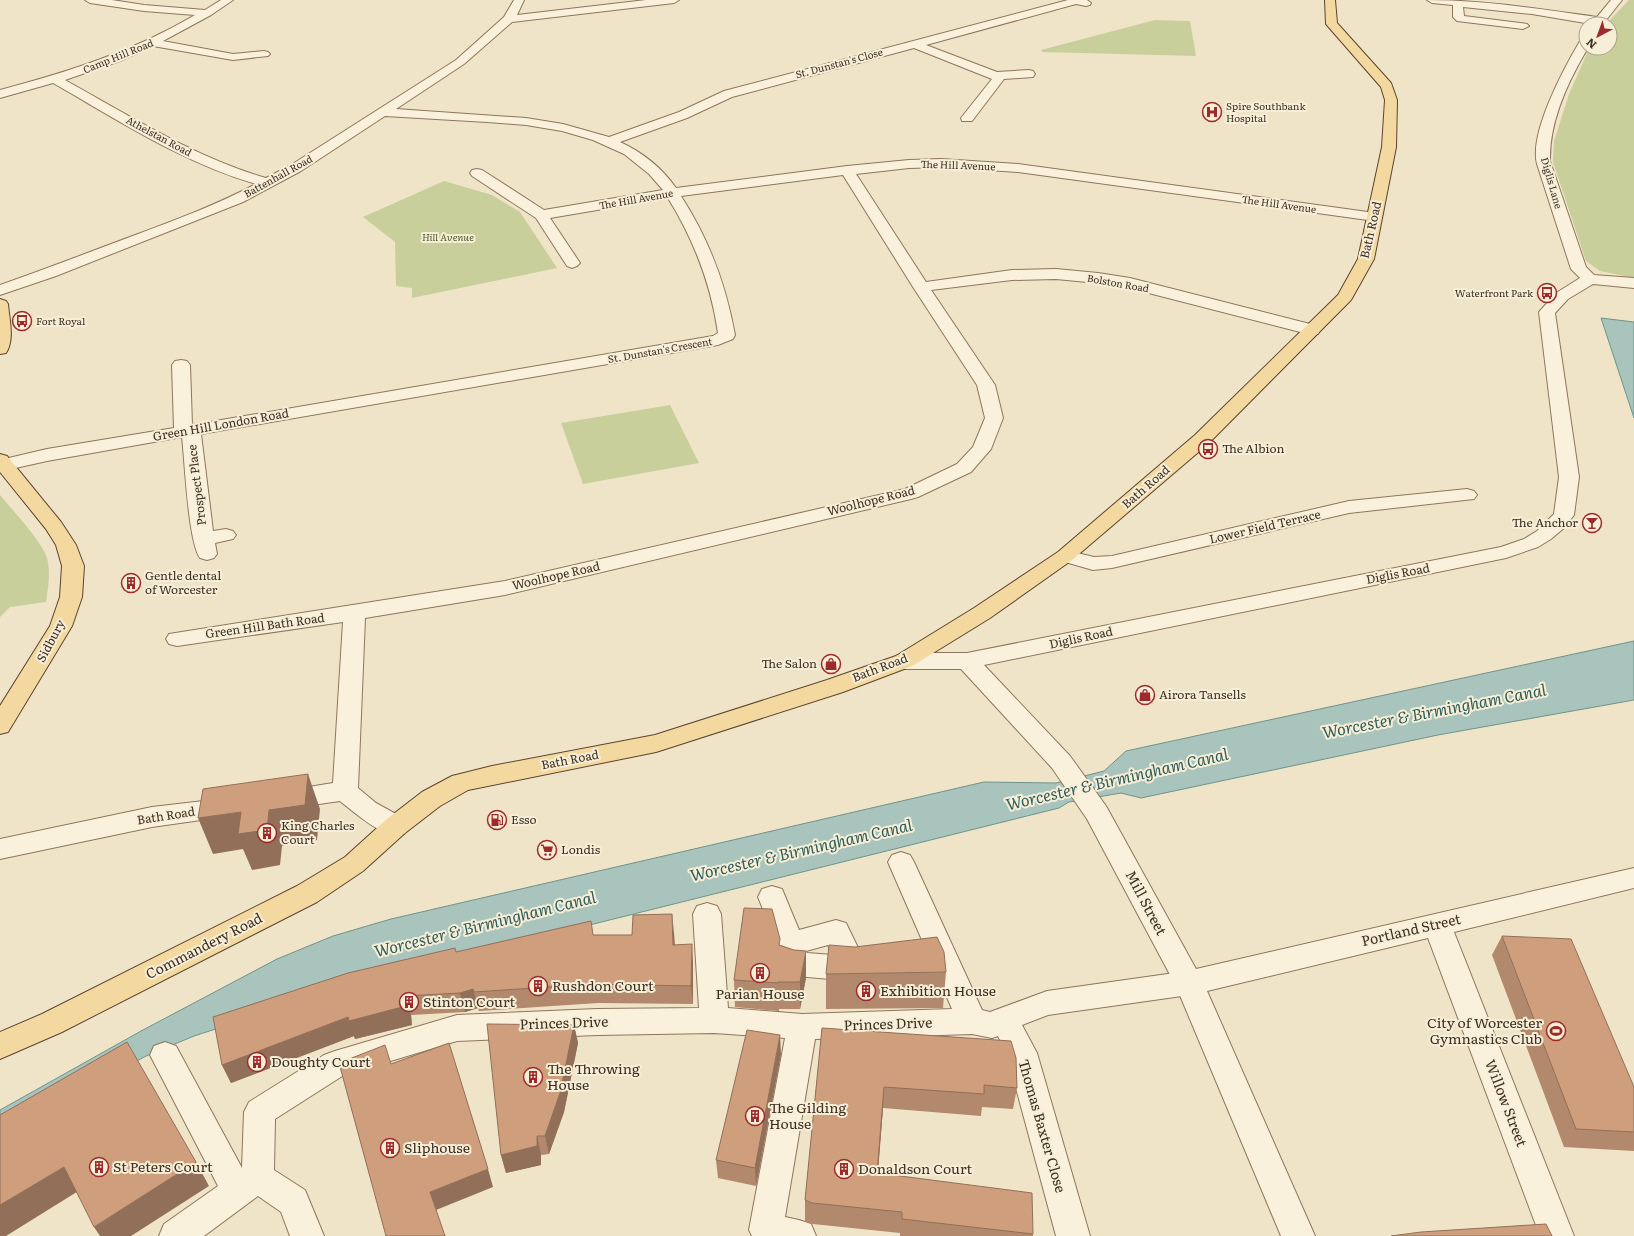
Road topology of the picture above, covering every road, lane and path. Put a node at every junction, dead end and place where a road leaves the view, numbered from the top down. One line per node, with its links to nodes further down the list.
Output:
1 (90, 0): 10 (street)
2 (228, 0): 10 (street, Camp Hill Road)
3 (520, 0): 12 (street, Battenhall Road)
4 (674, 0): 12 (street)
5 (1330, 0): 31 (main road, Bath Road)
6 (1432, 0): 9 (street)
7 (1617, 0): 11 (street)
8 (1079, 1): 16 (street, St. Dunstan's Close)
9 (1458, 3): 13 (street); 14 (street)
10 (207, 13): 15 (street, Camp Hill Road)
11 (1604, 16)
12 (509, 19): 23 (street, Battenhall Road)
13 (1578, 20)
14 (1523, 26)
15 (153, 42): 17 (street); 21 (street, Camp Hill Road)
16 (914, 44): 20 (street); 25 (street, St. Dunstan's Close)
17 (264, 54)
18 (1578, 54): 33 (street, Diglis Lane)
19 (1029, 74): 20 (street)
20 (996, 76): 24 (street)
21 (55, 80): 22 (street, Camp Hill Road); 28 (street, Athelstan Road)
22 (0, 94)
23 (382, 112): 25 (street, St. Dunstan's Crescent); 28 (street, Battenhall Road)
24 (967, 118)
25 (608, 142): 29 (street, St. Dunstan's Crescent)
26 (847, 170): 29 (street, The Hill Avenue); 31 (street, The Hill Avenue); 35 (street, Woolhope Road)
27 (477, 173): 30 (street)
28 (268, 183): 36 (street, Battenhall Road)
29 (673, 193): 30 (street, The Hill Avenue); 41 (street, St. Dunstan's Crescent)
30 (541, 215): 32 (street)
31 (1375, 218): 38 (main road, Bath Road)
32 (572, 263)
33 (1590, 279): 34 (street); 51 (street, Diglis Road)
34 (1634, 283)
35 (920, 287): 38 (street, Bolston Road); 47 (street, Woolhope Road)
36 (0, 290)
37 (0, 304): 39 (main road)
38 (1312, 330): 46 (main road, Bath Road)
39 (0, 349)
40 (181, 365): 42 (street, Prospect Place)
41 (439, 387): 42 (street, Green Hill London Road)
42 (187, 430): 43 (street, Green Hill London Road); 45 (street, Prospect Place)
43 (1, 462): 52 (main road, Sidbury)
44 (1467, 495): 46 (street, Lower Field Terrace)
45 (226, 535)
46 (1066, 556): 50 (main road, Bath Road)
47 (505, 588): 48 (street, Green Hill Bath Road)
48 (354, 613): 49 (street, Green Hill Bath Road); 53 (street)
49 (177, 639)
50 (904, 661): 51 (street); 54 (main road, Bath Road)
51 (967, 661): 66 (street, Mill Street)
52 (0, 726)
53 (345, 791): 54 (street); 55 (street, Bath Road)
54 (396, 826): 71 (main road, Commandery Road)
55 (0, 849)
56 (901, 862): 62 (street)
57 (1634, 878): 60 (street, Portland Street)
58 (772, 896): 61 (street)
59 (707, 914): 68 (street)
60 (1437, 924): 66 (street, Portland Street); 79 (street, Willow Street)
61 (791, 944): 65 (street); 65 (street)
62 (945, 957): 63 (street); 69 (street)
63 (914, 961)
64 (884, 965): 65 (street)
65 (854, 969)
66 (1189, 983): 67 (street, Portland Street); 78 (street, Mill Street)
67 (1004, 1019): 69 (street, Princes Drive); 77 (street, Thomas Baxter Close)
68 (714, 1020): 70 (street, Princes Drive); 73 (street, Princes Drive)
69 (972, 1021): 70 (street, Princes Drive)
70 (802, 1026): 76 (street)
71 (0, 1046)
72 (165, 1055): 73 (street)
73 (248, 1185): 74 (street); 75 (street)
74 (176, 1236)
75 (307, 1236)
76 (799, 1236)
77 (1073, 1236)
78 (1298, 1236)
79 (1557, 1236)

